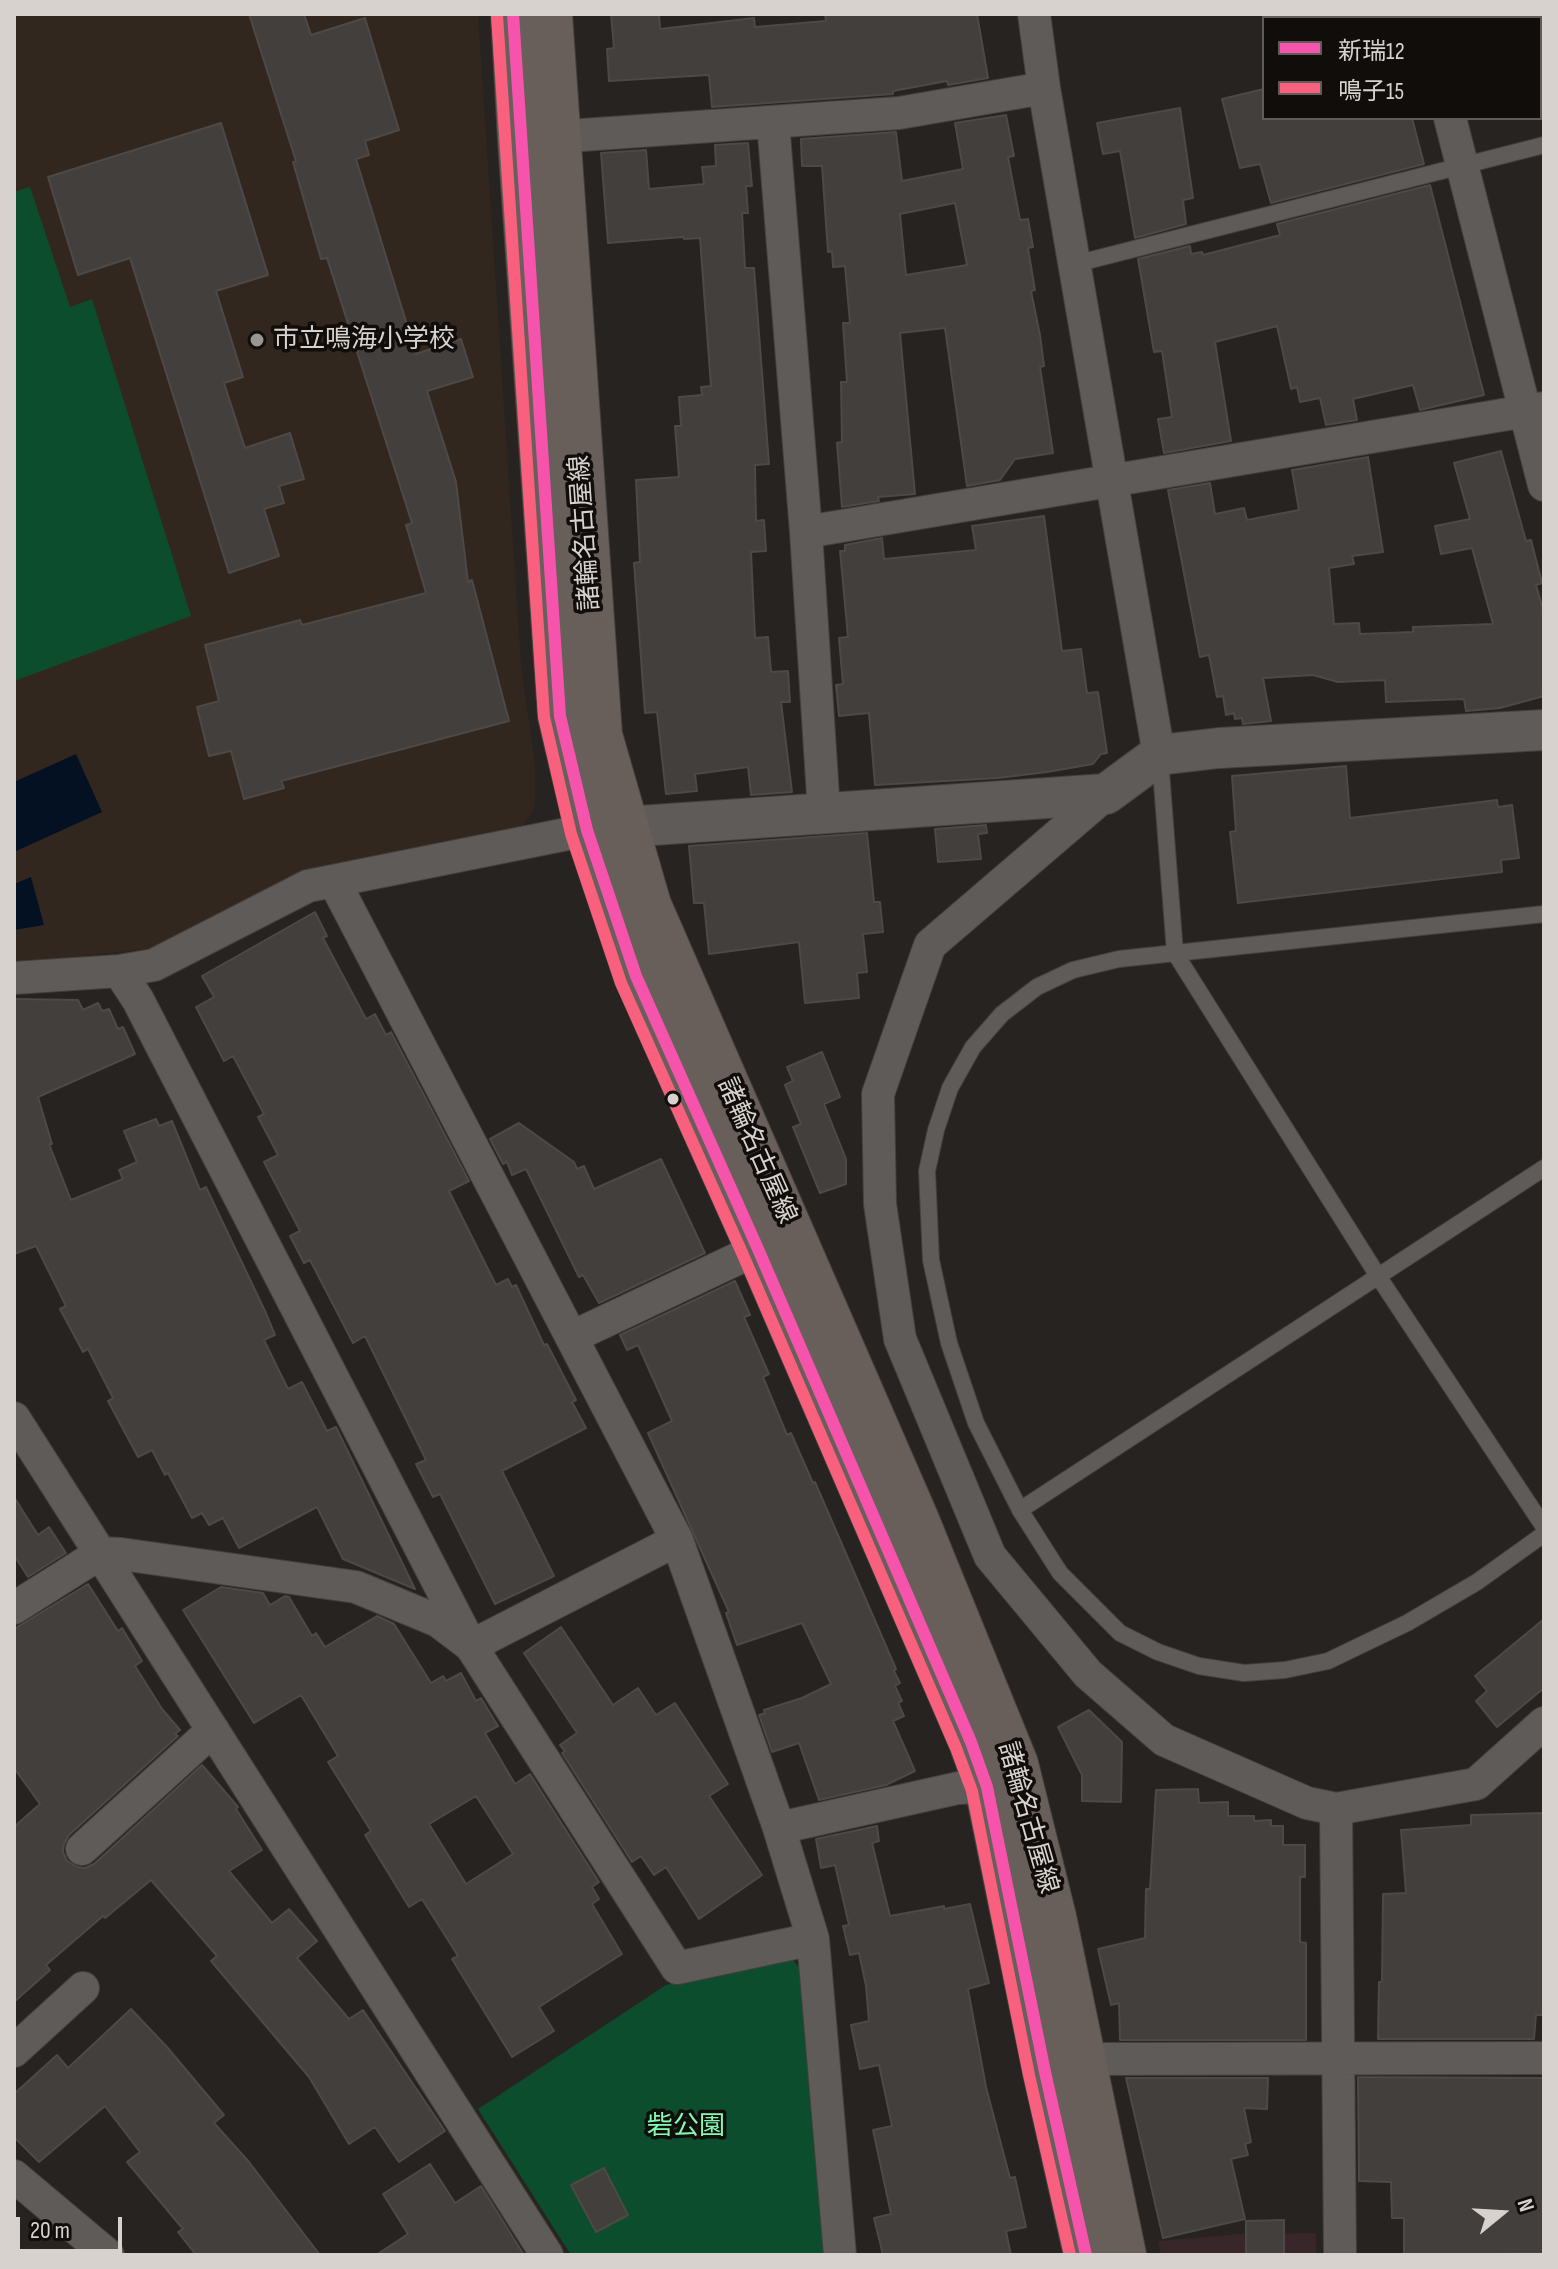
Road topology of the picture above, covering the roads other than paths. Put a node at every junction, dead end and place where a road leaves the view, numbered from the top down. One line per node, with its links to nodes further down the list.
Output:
1 (513, 14): 7 (main road, 諸輪名古屋線)
2 (550, 14): 7 (main road, 諸輪名古屋線)
3 (1036, 14): 4 (street)
4 (1044, 88): 6 (street); 10 (street)
5 (1451, 120): 9 (street)
6 (773, 122): 7 (street); 14 (street)
7 (539, 138): 19 (main road, 諸輪名古屋線)
8 (1544, 145): 9 (lane)
9 (1462, 165): 10 (lane); 11 (street)
10 (1075, 264): 12 (street)
11 (1535, 410): 12 (street); 13 (street)
12 (1112, 480): 14 (street); 16 (street)
13 (1544, 485)
14 (806, 532): 18 (street)
15 (1544, 730): 16 (street)
16 (1159, 755): 17 (street); 22 (lane)
17 (1106, 794): 18 (street); 40 (street)
18 (824, 812): 19 (street)
19 (607, 828): 20 (street); 26 (main road, 諸輪名古屋線); 48 (main road, 諸輪名古屋線)
20 (335, 883): 23 (street); 28 (street)
21 (1544, 914): 22 (lane)
22 (1175, 953): 27 (lane); 30 (lane)
23 (119, 971): 24 (street); 36 (street)
24 (14, 978)
25 (1544, 1168): 27 (lane)
26 (758, 1249): 28 (street); 39 (main road, 諸輪名古屋線)
27 (1378, 1276): 30 (lane); 31 (lane)
28 (572, 1337): 33 (street)
29 (14, 1418): 34 (street)
30 (1020, 1510): 32 (lane)
31 (1544, 1527)
32 (1544, 1534)
33 (677, 1540): 36 (street); 41 (street)
34 (101, 1553): 35 (street); 36 (street); 38 (street)
35 (14, 1608)
36 (471, 1646): 43 (street)
37 (1544, 1723): 40 (street)
38 (213, 1730): 42 (street); 51 (street)
39 (987, 1787): 41 (street); 53 (main road, 諸輪名古屋線)
40 (1336, 1809): 46 (street)
41 (779, 1828): 43 (street)
42 (82, 1849)
43 (813, 1939): 52 (street)
44 (83, 1988): 45 (street)
45 (14, 2051)
46 (1340, 2058): 47 (street); 48 (street); 55 (street)
47 (1544, 2058)
48 (1084, 2059): 54 (main road, 諸輪名古屋線)
49 (14, 2176): 50 (street)
50 (108, 2255)
51 (547, 2255)
52 (840, 2255)
53 (1086, 2255)
54 (1124, 2255)
55 (1340, 2255)

